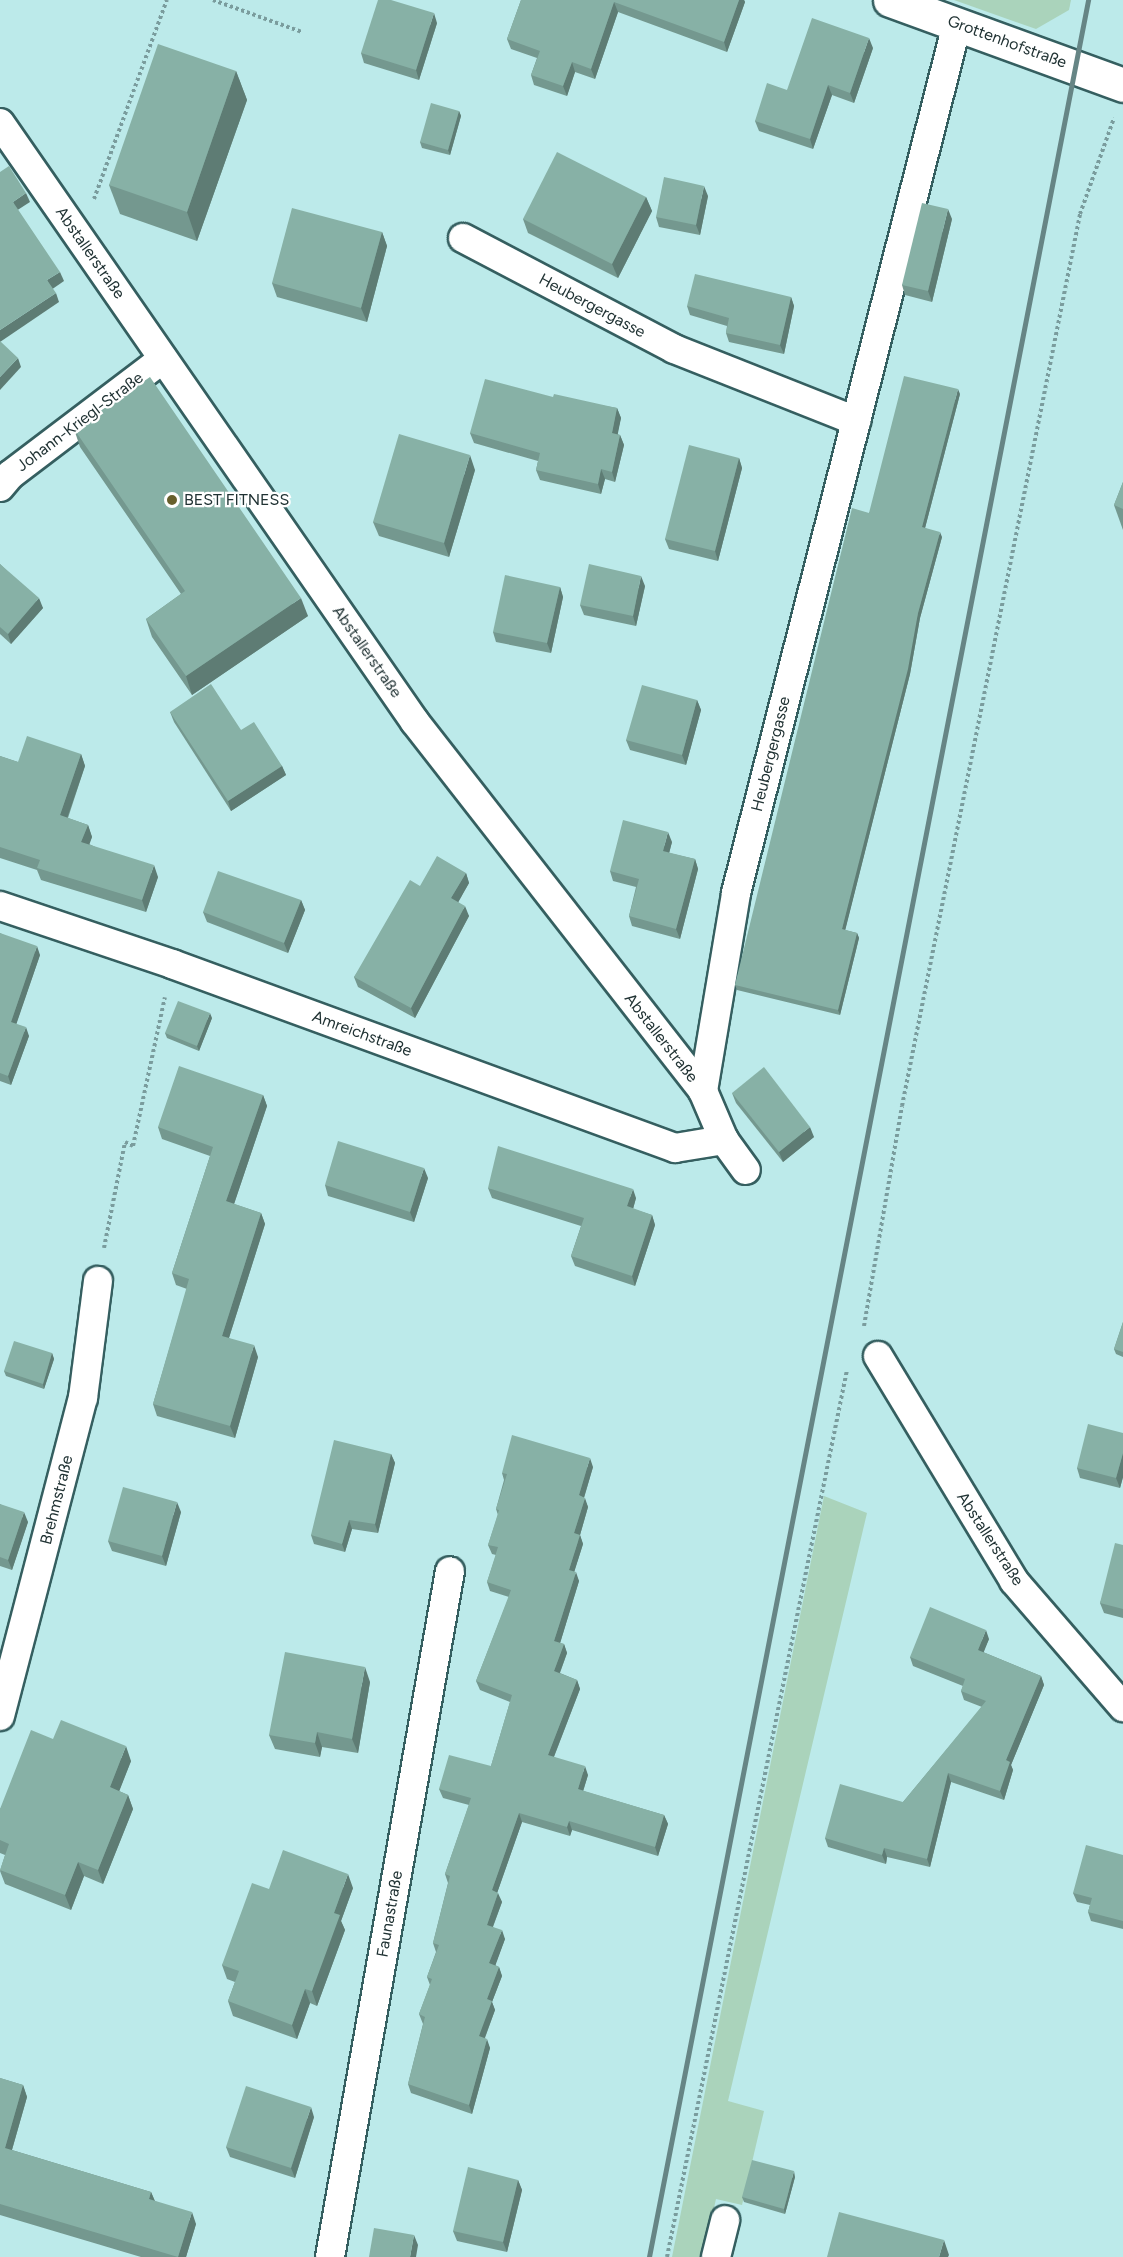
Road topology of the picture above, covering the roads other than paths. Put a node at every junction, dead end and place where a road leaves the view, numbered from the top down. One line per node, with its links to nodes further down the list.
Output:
1 (890, 0): 2 (main road, Grottenhofstraße)
2 (957, 24): 3 (main road, Grottenhofstraße); 7 (street, Heubergergasse)
3 (1120, 97)
4 (0, 123): 6 (street, Abstallerstraße)
5 (463, 238): 7 (street, Heubergergasse)
6 (163, 359): 8 (street, Johann-Kriegl-Straße); 10 (street, Abstallerstraße)
7 (856, 421): 10 (street, Heubergergasse)
8 (0, 487)
9 (0, 906): 11 (street, Amreichstraße)
10 (703, 1091): 11 (street, Abstallerstraße)
11 (724, 1140): 12 (street, Abstallerstraße)
12 (746, 1170)
13 (98, 1281): 17 (street, Brehmstraße)
14 (878, 1356): 16 (street, Abstallerstraße)
15 (450, 1571): 19 (street, Faunastraße)
16 (1123, 1707)
17 (0, 1716)
18 (725, 2220): 20 (street)
19 (330, 2257)
20 (716, 2257)

